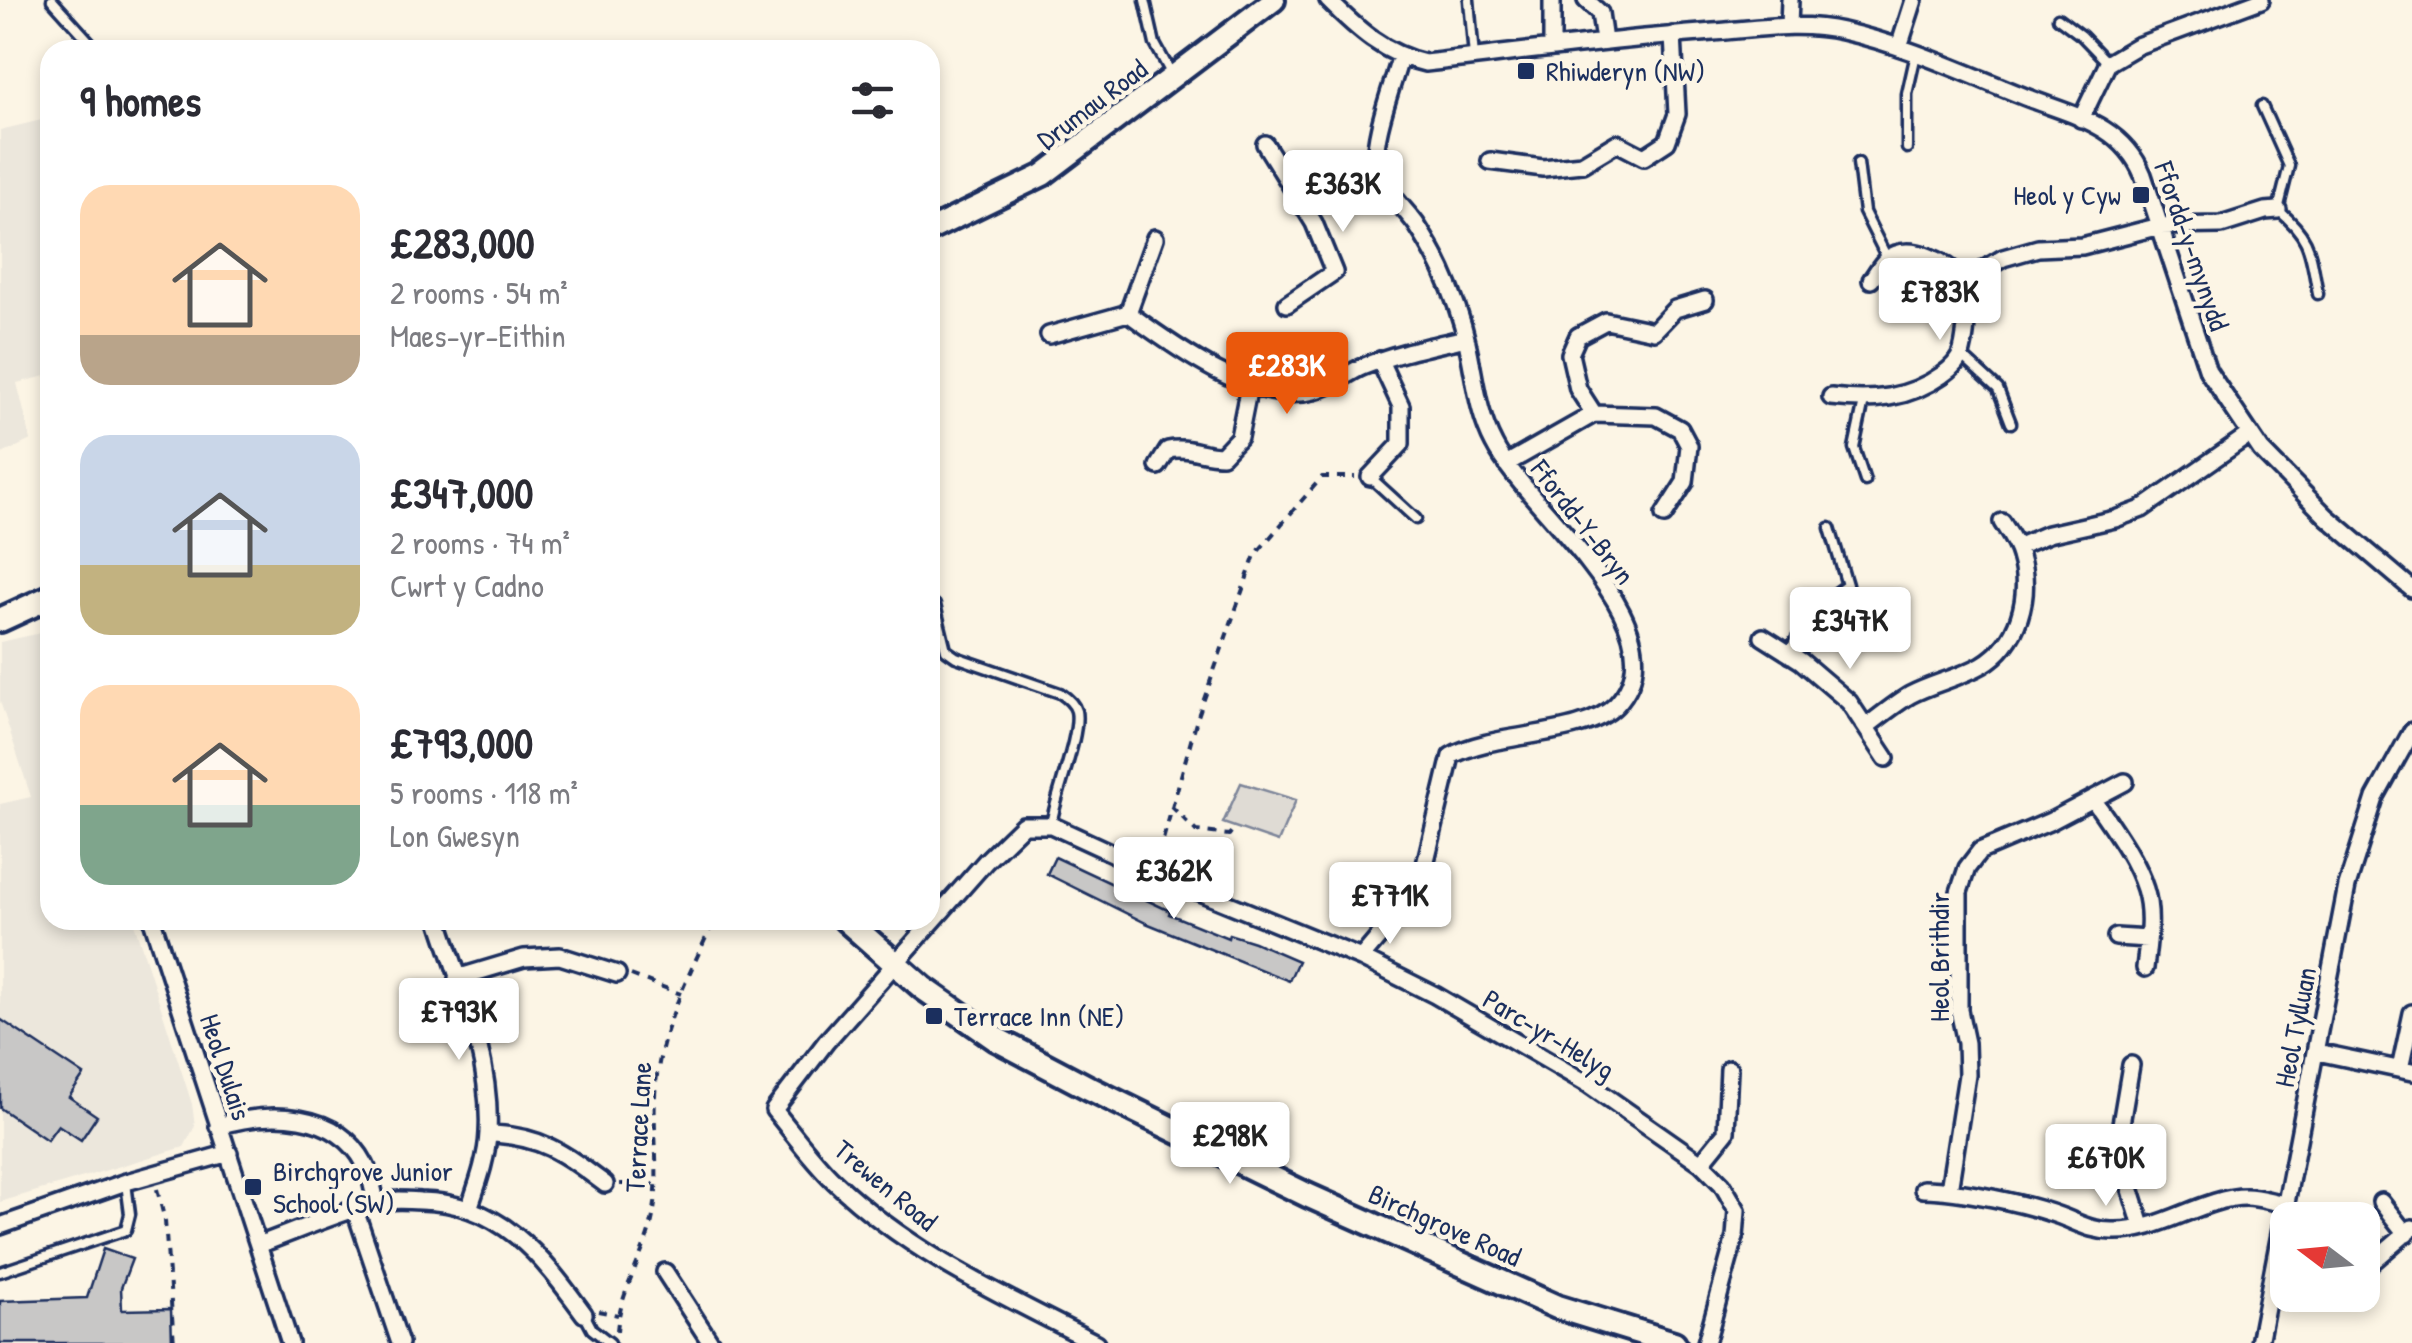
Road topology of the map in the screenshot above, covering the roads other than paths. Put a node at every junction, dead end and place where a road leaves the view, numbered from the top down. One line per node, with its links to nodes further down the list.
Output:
1 (52, 0): 14 (lane)
2 (1145, 0): 22 (lane)
3 (1274, 0): 22 (street, Drumau Road)
4 (1328, 0): 19 (street)
5 (1469, 0): 20 (lane)
6 (1552, 0): 16 (street)
7 (1586, 0): 15 (street)
8 (1790, 0): 12 (street)
9 (1914, 0): 17 (street)
10 (2261, 0): 21 (street)
11 (2058, 18): 21 (lane)
12 (1789, 26): 13 (street, Ffordd-y-mynydd); 17 (street, Ffordd-y-mynydd)
13 (1673, 35): 15 (street, Ffordd-y-mynydd); 27 (street)
14 (87, 40)
15 (1604, 41): 16 (street, Ffordd-y-mynydd)
16 (1552, 48): 20 (street, Ffordd-y-mynydd)
17 (1900, 48): 18 (street, Ffordd-y-mynydd)
18 (1916, 54): 24 (street, Ffordd-y-mynydd); 26 (lane)
19 (1400, 58): 20 (street, Ffordd-y-mynydd); 29 (street)
20 (1474, 58)
21 (2108, 63): 24 (street)
22 (1174, 78): 32 (street, Drumau Road)
23 (2262, 106): 31 (lane)
24 (2080, 118): 33 (street, Ffordd-y-mynydd)
25 (1264, 144): 30 (street)
26 (1907, 148)
27 (1490, 162)
28 (1858, 163): 35 (lane)
29 (1379, 172): 30 (street); 43 (street, Ffordd-Y-Bryn)
30 (1301, 204): 40 (street)
31 (2278, 210): 33 (street); 38 (lane)
32 (940, 225)
33 (2160, 226): 37 (street); 51 (street, Ffordd-y-mynydd)
34 (1154, 238): 41 (street)
35 (1888, 258): 36 (street); 37 (street)
36 (1871, 280)
37 (1965, 281): 44 (street)
38 (2318, 294)
39 (1705, 300): 49 (street)
40 (1287, 304)
41 (1128, 313): 42 (street); 46 (street)
42 (1049, 334)
43 (1466, 338): 45 (street); 52 (street, Ffordd-Y-Bryn)
44 (1961, 356): 48 (street); 50 (lane)
45 (1380, 361): 46 (street); 54 (street)
46 (1248, 386): 53 (street)
47 (1831, 397): 48 (street)
48 (1864, 401): 55 (lane)
49 (1594, 414): 52 (street); 56 (street)
50 (2011, 423)
51 (2250, 434): 60 (street); 61 (street, Ffordd-y-mynydd)
52 (1506, 464): 81 (street, Ffordd-Y-Bryn)
53 (1158, 466)
54 (1370, 477): 57 (lane)
55 (1865, 481)
56 (1664, 515)
57 (1416, 519)
58 (2002, 522): 60 (street)
59 (1830, 528): 62 (lane)
60 (2017, 547): 68 (street)
61 (2412, 588)
62 (1822, 602): 67 (street)
63 (40, 603): 64 (main road)
64 (0, 620)
65 (940, 625): 73 (lane)
66 (1763, 637): 67 (street)
67 (1791, 655): 68 (street)
68 (1866, 727): 70 (street)
69 (2412, 731): 87 (street, Heol Tylluan)
70 (1886, 758)
71 (2125, 782): 72 (street, Heol Brithdir)
72 (2093, 800): 80 (street); 98 (street, Heol Brithdir)
73 (1051, 824): 74 (street); 81 (street, Parc-yr-Helyg)
74 (940, 914)
75 (155, 930): 91 (street, Heol Dulais)
76 (442, 930): 85 (street)
77 (857, 930): 82 (main road, Birchgrove Road)
78 (926, 930): 82 (street)
79 (2116, 937): 80 (street)
80 (2148, 940): 83 (street)
81 (1361, 958): 94 (street, Parc-yr-Helyg)
82 (896, 964): 118 (street, Trewen Road); 119 (main road, Birchgrove Road)
83 (2146, 968)
84 (617, 974): 85 (street)
85 (457, 978): 92 (street)
86 (2412, 1013): 90 (street)
87 (2317, 1052): 90 (street); 101 (street, Heol Tylluan)
88 (2131, 1065): 106 (street)
89 (1729, 1070): 94 (street)
90 (2406, 1070)
91 (218, 1126): 93 (street, Heol Dulais); 99 (street)
92 (488, 1134): 96 (street); 104 (street)
93 (229, 1153): 95 (street); 108 (street, Heol Dulais)
94 (1701, 1164): 120 (street, Parc-yr-Helyg)
95 (126, 1182): 105 (street); 110 (lane)
96 (605, 1184)
97 (1923, 1189): 98 (street)
98 (1949, 1190): 106 (street)
99 (376, 1202): 103 (street); 104 (street)
100 (2273, 1202): 106 (street)
101 (2284, 1202)
102 (2382, 1202): 107 (street)
103 (355, 1210): 108 (street); 115 (street)
104 (469, 1210): 113 (street)
105 (0, 1226)
106 (2142, 1226)
107 (2409, 1231): 109 (street)
108 (258, 1245): 114 (street, Heol Dulais)
109 (2380, 1255)
110 (0, 1272)
111 (664, 1272): 117 (street)
112 (2270, 1282): 121 (street, Heol Tylluan)
113 (584, 1314): 116 (lane)
114 (290, 1343)
115 (400, 1343)
116 (613, 1343)
117 (712, 1343)
118 (1096, 1343)
119 (1674, 1343)
120 (1706, 1343)
121 (2259, 1343)

